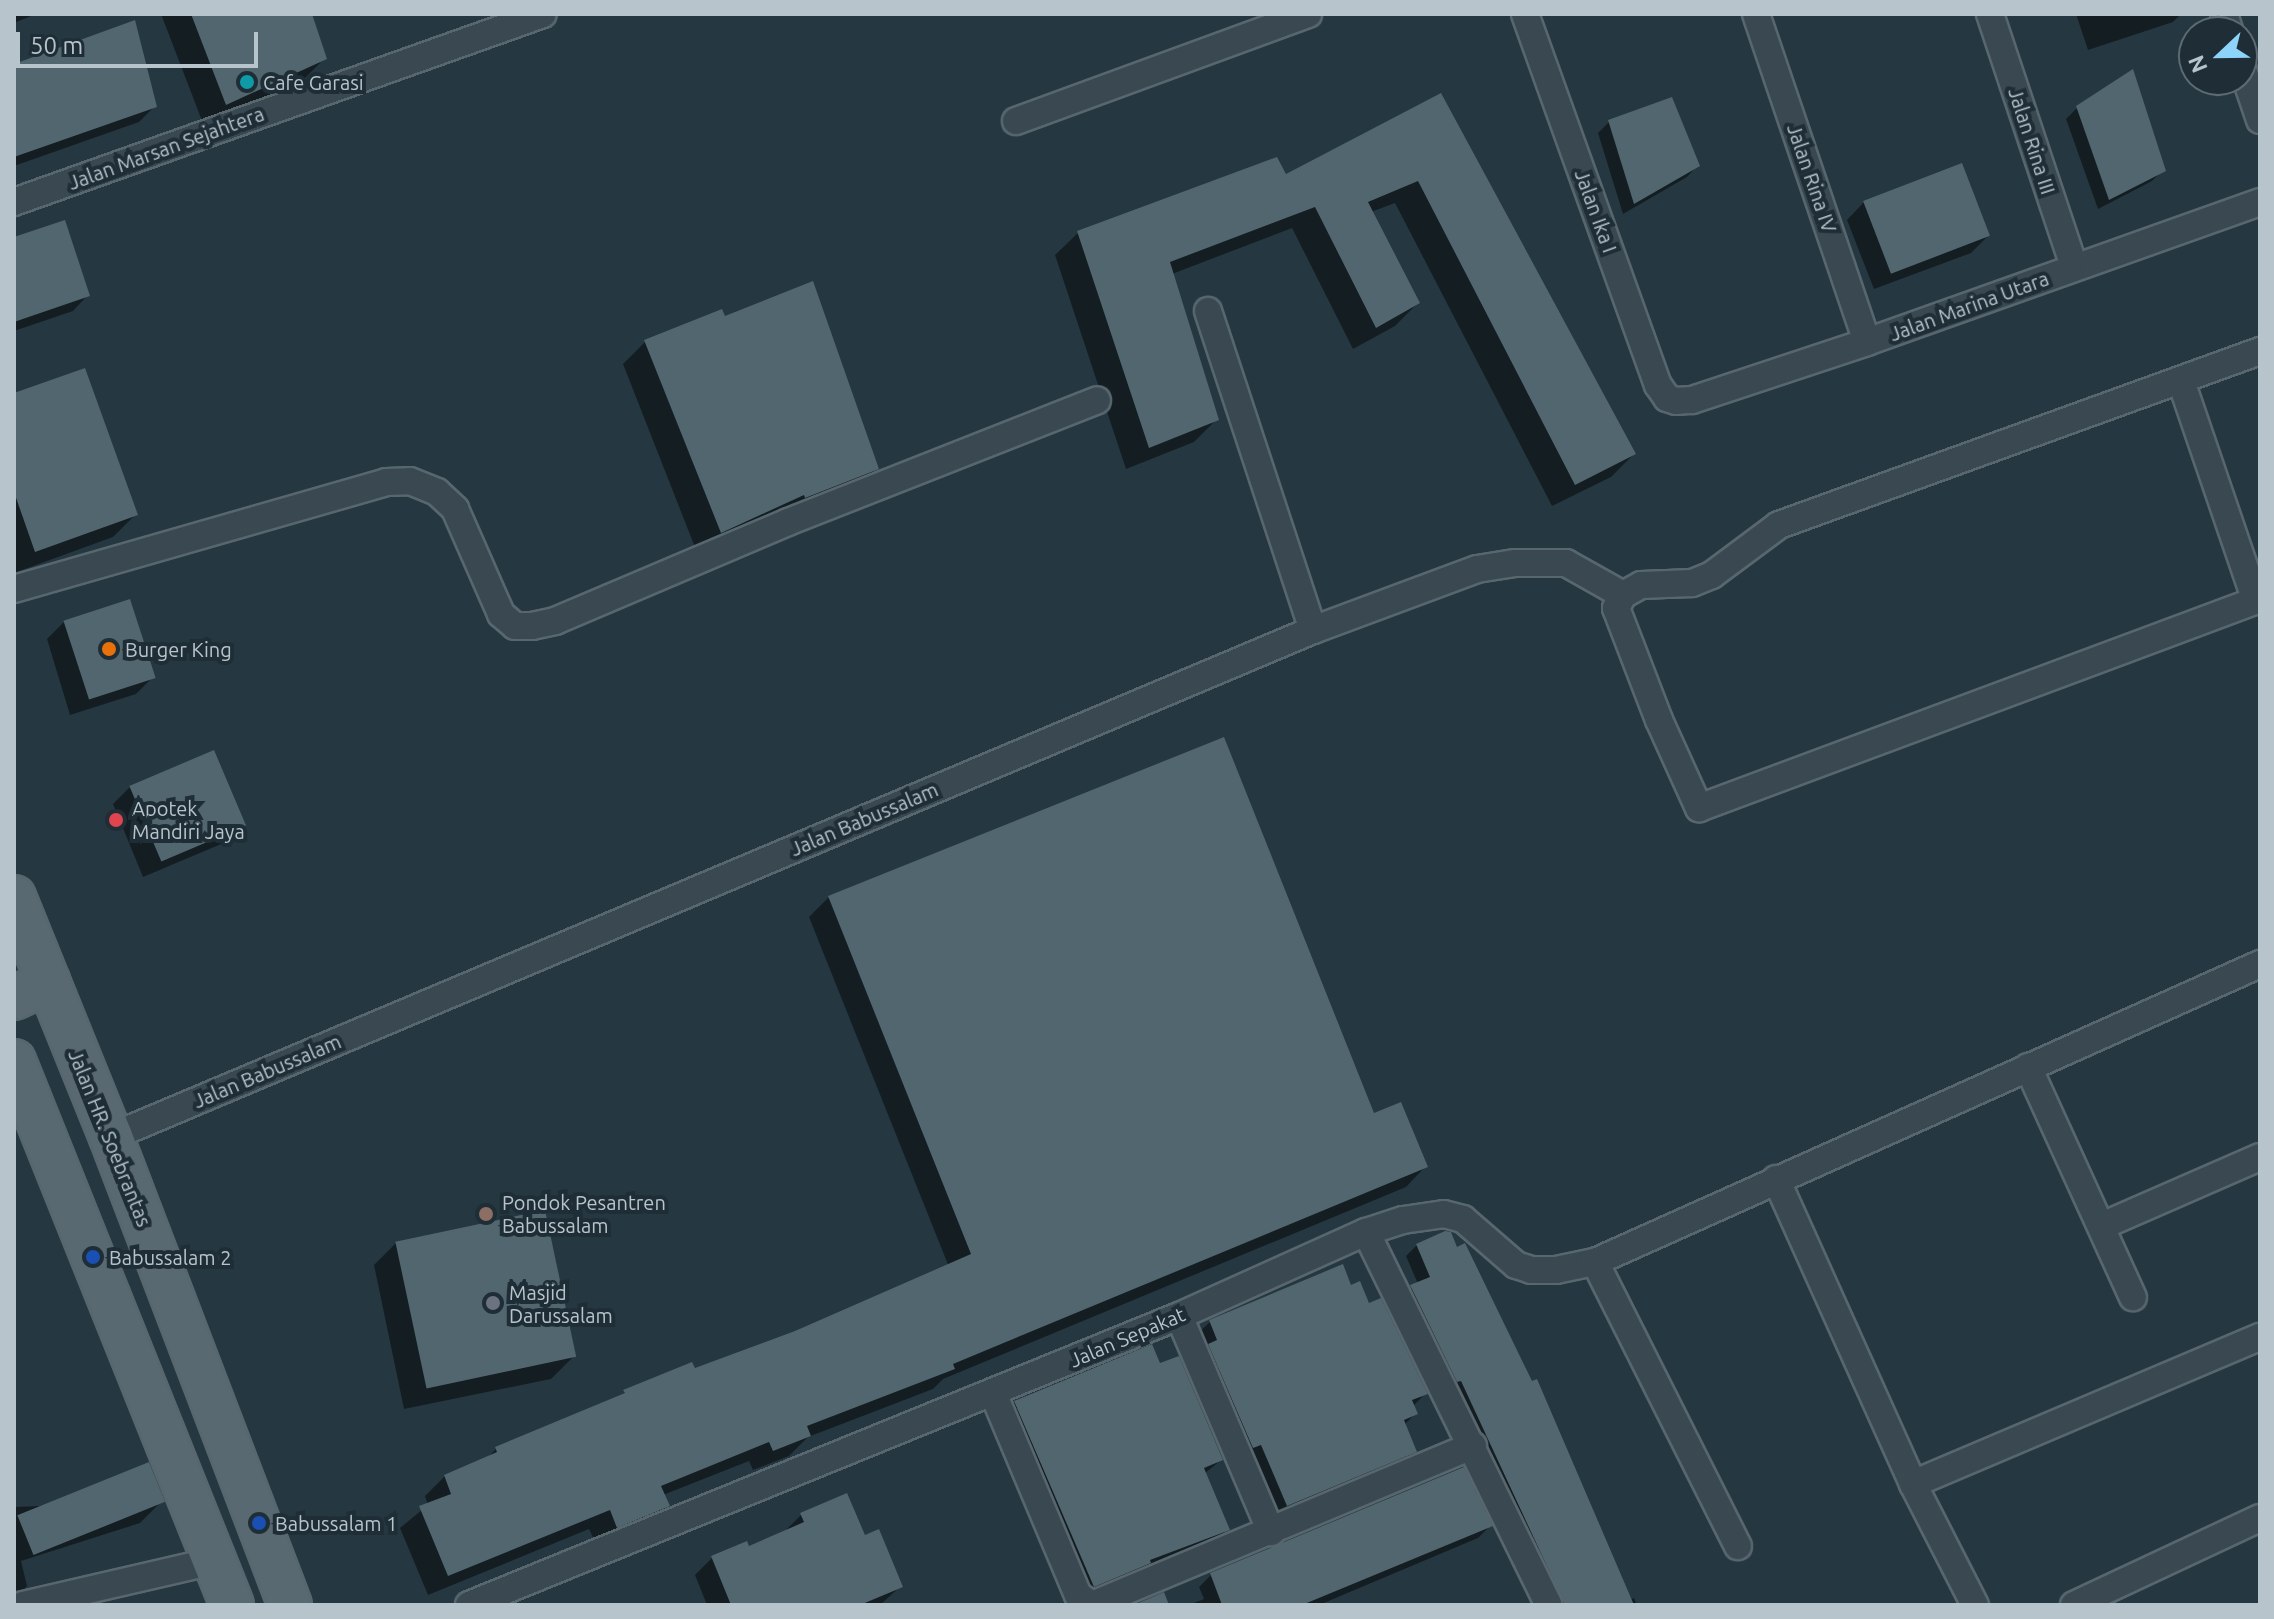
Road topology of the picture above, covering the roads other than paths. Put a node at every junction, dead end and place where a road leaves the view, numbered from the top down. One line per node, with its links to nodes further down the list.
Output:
1 (543, 14): 9 (street, Jalan Marsan Sejahtera)
2 (1308, 14): 8 (street)
3 (1525, 14): 17 (street, Jalan Ika I)
4 (1756, 14): 13 (street, Jalan Rina IV)
5 (1990, 14): 11 (street, Jalan Rina III)
6 (2252, 96): 7 (street)
7 (2260, 120)
8 (1016, 121)
9 (14, 202)
10 (2260, 202): 11 (street, Jalan Marina Utara)
11 (2074, 267): 13 (street, Jalan Marina Utara)
12 (1208, 311): 21 (street)
13 (1867, 342): 17 (street, Jalan Marina Utara)
14 (2260, 351): 15 (street)
15 (2181, 381): 19 (street); 20 (street)
16 (1097, 400): 18 (street)
17 (1676, 401)
18 (14, 589)
19 (1623, 595): 20 (street); 21 (street, Jalan Babussalam)
20 (2258, 600)
21 (1313, 630): 27 (street, Jalan Babussalam)
22 (14, 897): 24 (main road, Jalan HR. Soebrantas)
23 (2260, 964): 26 (street, Jalan Sepakat)
24 (31, 990): 27 (main road, Jalan HR. Soebrantas)
25 (14, 1061): 42 (main road)
26 (2028, 1067): 29 (street, Jalan Sepakat); 30 (street)
27 (111, 1137): 45 (main road, Jalan HR. Soebrantas)
28 (2260, 1157): 30 (street)
29 (1776, 1179): 32 (street, Jalan Sepakat); 38 (street)
30 (2102, 1226): 33 (street)
31 (1366, 1232): 32 (street, Jalan Sepakat); 34 (street, Jalan Sepakat); 37 (street)
32 (1595, 1262): 41 (street)
33 (2133, 1297)
34 (1179, 1316): 36 (street, Jalan Sepakat); 40 (street)
35 (2260, 1337): 38 (street)
36 (993, 1393): 40 (street); 46 (street, Jalan Sepakat)
37 (1473, 1446): 40 (street); 47 (street)
38 (1913, 1484): 48 (street)
39 (2260, 1518): 49 (street)
40 (1271, 1532)
41 (1738, 1546)
42 (214, 1561): 43 (street); 44 (main road)
43 (23, 1605)
44 (232, 1605)
45 (290, 1605)
46 (469, 1605)
47 (1549, 1605)
48 (1975, 1605)
49 (2074, 1605)

